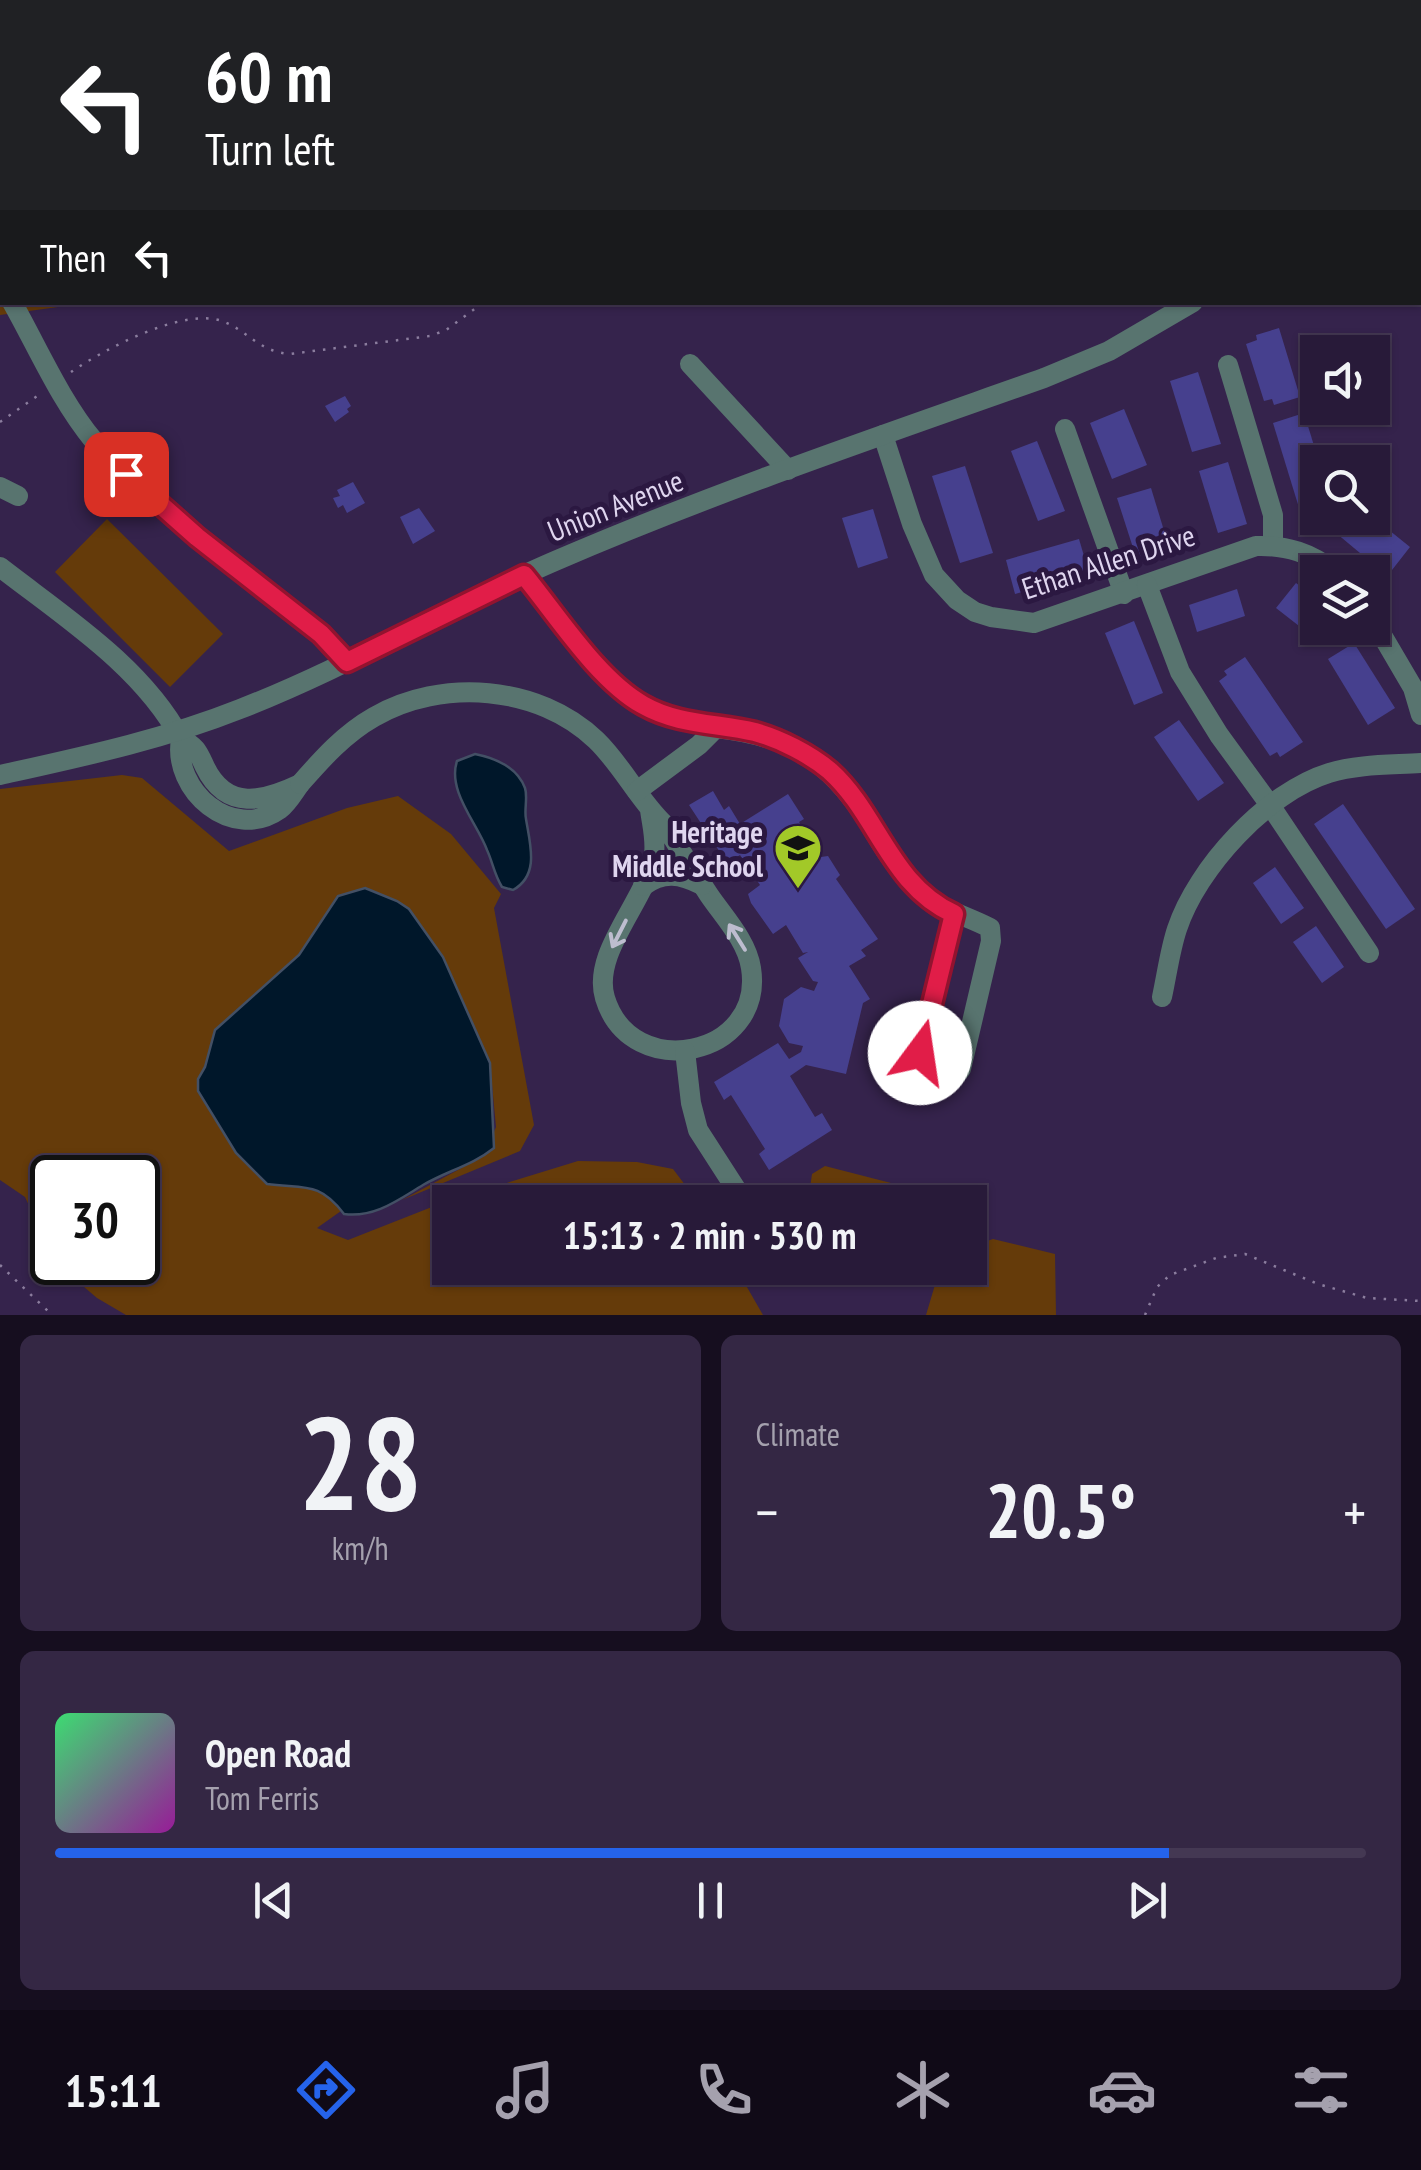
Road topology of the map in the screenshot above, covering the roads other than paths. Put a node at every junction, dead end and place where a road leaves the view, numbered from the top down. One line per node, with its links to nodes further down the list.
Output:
1 (14, 305): 15 (street)
2 (1188, 305): 6 (street, Union Avenue)
3 (690, 364): 7 (street)
4 (1228, 365): 8 (street)
5 (1065, 429): 13 (street)
6 (883, 435): 7 (street, Union Avenue); 13 (street, Ethan Allen Drive)
7 (788, 470): 11 (street, Union Avenue)
8 (1273, 546): 9 (street, Ethan Allen Drive); 12 (street, Ethan Allen Drive)
9 (1307, 555)
10 (0, 567): 18 (street)
11 (524, 575): 15 (street, Union Avenue); 17 (street)
12 (1147, 585): 13 (street, Ethan Allen Drive); 22 (street)
13 (1124, 594)
14 (1388, 645): 16 (street)
15 (347, 662): 18 (street, Union Avenue)
16 (1421, 715)
17 (716, 728): 21 (street); 26 (street)
18 (179, 736): 20 (street, Union Avenue); 21 (street)
19 (1421, 763): 22 (street)
20 (0, 776)
21 (637, 791): 23 (street)
22 (1270, 805): 27 (street); 28 (street)
23 (650, 810): 24 (street); 25 (street)
24 (643, 886): 25 (street); 29 (street, one-way to 29)
25 (704, 886): 29 (street, one-way to 25)
26 (954, 914): 26 (street)
27 (1369, 953)
28 (1162, 996)
29 (685, 1051): 30 (street)
30 (733, 1185)

